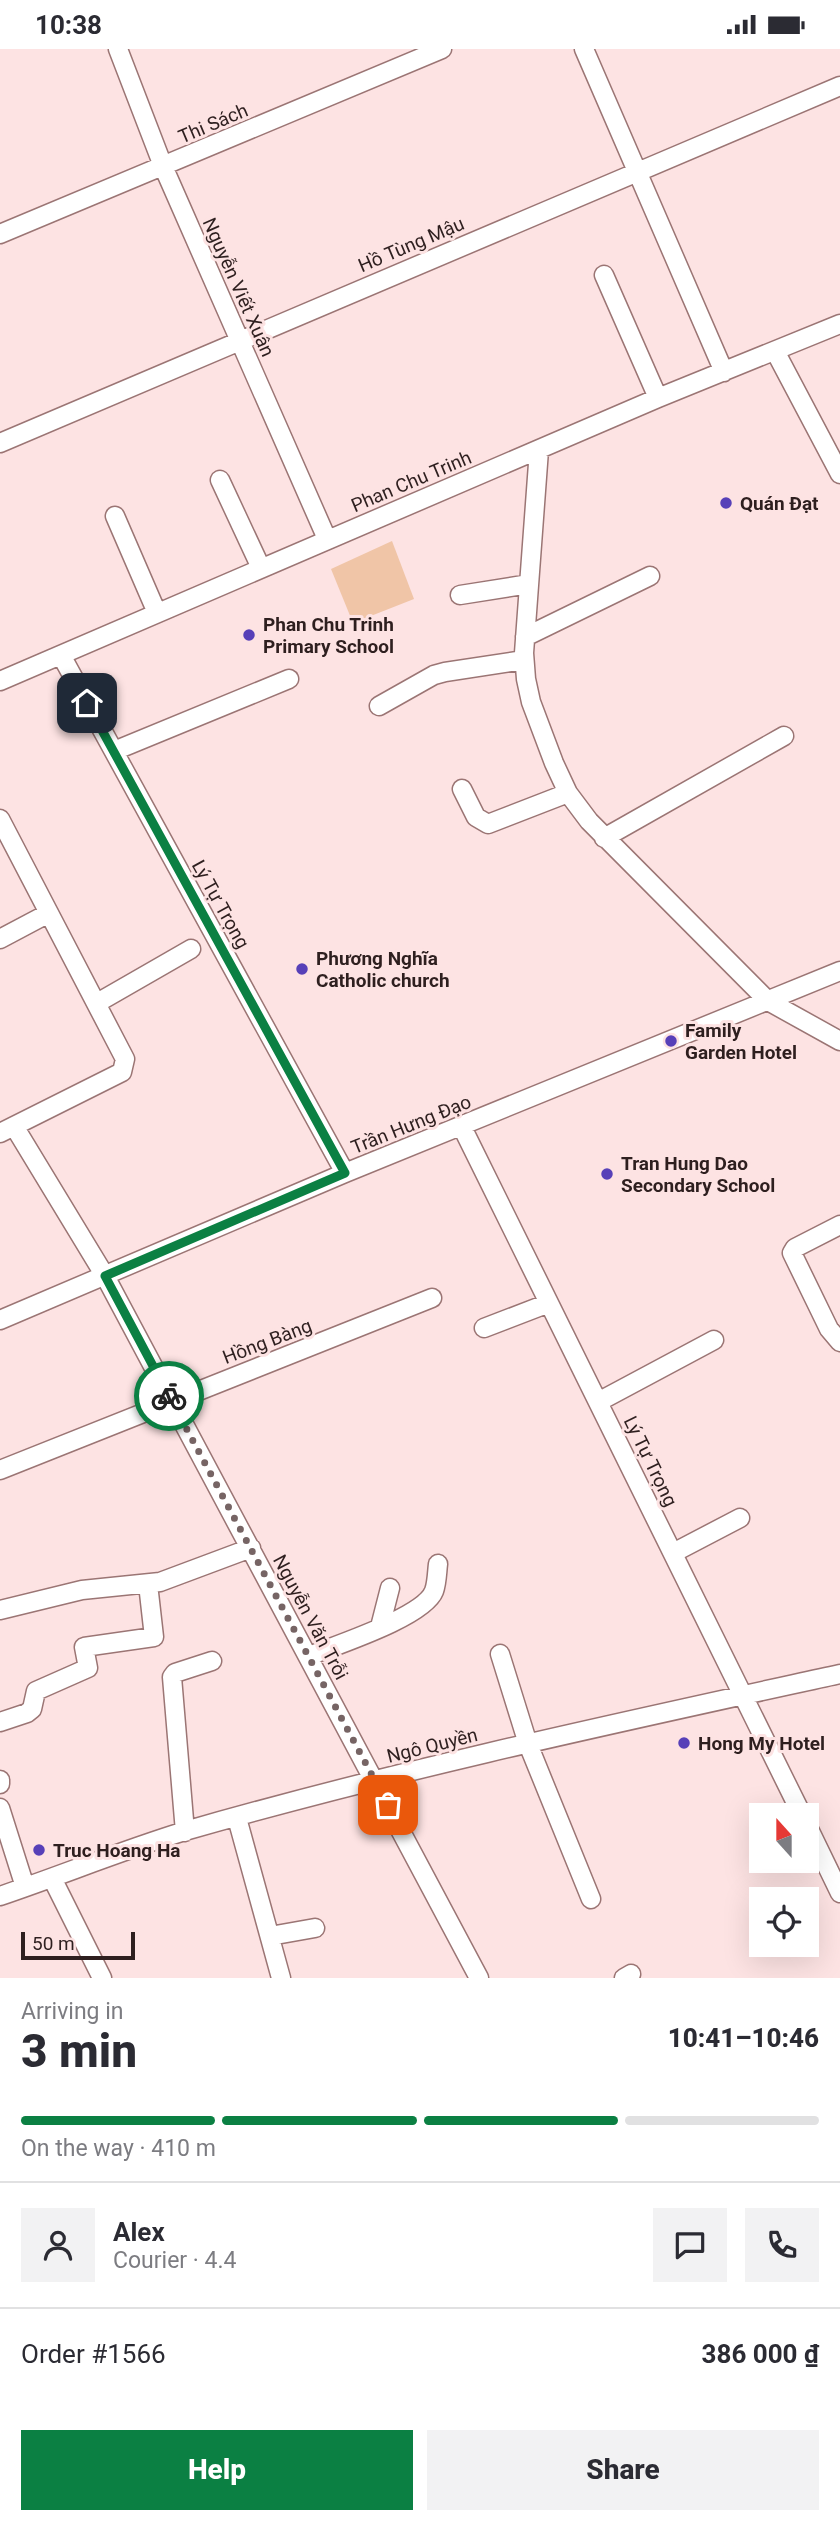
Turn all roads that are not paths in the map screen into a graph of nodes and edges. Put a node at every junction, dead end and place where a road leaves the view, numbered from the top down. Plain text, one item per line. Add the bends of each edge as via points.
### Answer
1 (118, 49) edge
2 (442, 49) edge
3 (584, 49) edge
4 (840, 86) edge
5 (163, 166) junction
6 (638, 171) junction
7 (0, 235) edge
8 (604, 275) dead end
9 (840, 324) edge
10 (240, 340) junction
11 (775, 351) junction
12 (724, 372) junction
13 (658, 398) junction
14 (0, 443) edge
15 (539, 450) junction
16 (840, 474) edge
17 (220, 480) dead end
18 (115, 516) dead end
19 (327, 539) junction
20 (261, 568) junction
21 (650, 576) dead end
22 (529, 584) junction
23 (460, 595) dead end
24 (157, 614) junction
25 (525, 638) junction
26 (61, 655) junction
27 (524, 660) junction
28 (289, 679) dead end
29 (0, 681) edge
30 (379, 706) dead end
31 (784, 736) dead end
32 (114, 751) junction
33 (462, 789) dead end
34 (568, 793) junction
35 (0, 819) edge
36 (604, 838) junction
37 (49, 913) junction
38 (0, 939) edge
39 (191, 949) dead end
40 (840, 971) edge
41 (768, 1001) junction
42 (97, 1003) junction
43 (840, 1041) edge
44 (462, 1127) junction
45 (7, 1129) edge
46 (345, 1173) junction
47 (840, 1225) edge
48 (105, 1276) junction
49 (432, 1298) dead end
50 (549, 1303) junction
51 (0, 1320) edge
52 (484, 1328) dead end
53 (714, 1340) dead end
54 (840, 1342) edge
55 (172, 1401) junction
56 (598, 1402) junction
57 (0, 1470) edge
58 (740, 1518) dead end
59 (251, 1548) junction
60 (673, 1553) junction
61 (438, 1564) dead end
62 (148, 1584) junction
63 (390, 1588) dead end
64 (0, 1610) edge
65 (380, 1627) junction
66 (500, 1654) dead end
67 (309, 1656) junction
68 (212, 1661) dead end
69 (840, 1674) edge
70 (744, 1695) junction
71 (0, 1722) edge
72 (528, 1744) junction
73 (375, 1781) junction
74 (796, 1803) edge
75 (0, 1808) edge
76 (237, 1818) junction
77 (185, 1832) junction
78 (819, 1850) edge
79 (51, 1878) junction
80 (25, 1887) junction
81 (840, 1893) edge
82 (0, 1896) edge
83 (591, 1899) dead end
84 (315, 1928) dead end
85 (270, 1936) junction
86 (102, 1978) edge
87 (281, 1978) edge
88 (479, 1978) edge

1 - 5 street, Nguyễn Viết Xuân
2 - 5 street, Thi Sách
3 - 6 street
4 - 6 street, Hồ Tùng Mậu
5 - 7 street, Thi Sách
5 - 10 street, Nguyễn Viết Xuân
6 - 10 street, Hồ Tùng Mậu
6 - 12 street
8 - 13 street
9 - 11 street, Phan Chu Trinh
10 - 14 street, Hồ Tùng Mậu
10 - 19 street, Nguyễn Viết Xuân
11 - 12 street, Phan Chu Trinh
11 - 16 street
12 - 13 street, Phan Chu Trinh
13 - 15 street, Phan Chu Trinh
15 - 19 street, Phan Chu Trinh
15 - 22 street
17 - 20 street
18 - 24 street
19 - 20 street, Phan Chu Trinh
20 - 24 street, Phan Chu Trinh
21 - 25 street
22 - 23 street
22 - 25 street
24 - 26 street, Phan Chu Trinh
25 - 27 street
26 - 29 street, Phan Chu Trinh
26 - 32 street, Lý Tự Trọng
27 - 30 street via 445,671
27 - 34 street via 531,702
28 - 32 street
31 - 36 street
32 - 46 street, Lý Tự Trọng
33 - 34 street via 476,817 488,824
34 - 36 street
35 - 37 street
36 - 41 street
37 - 38 street
37 - 42 street
39 - 42 street
40 - 41 street, Trần Hưng Đạo
41 - 43 street
41 - 44 street, Trần Hưng Đạo
42 - 45 street via 123,1051 122,1072
44 - 46 street, Trần Hưng Đạo
44 - 50 street, Lý Tự Trọng
45 - 48 street, Nguyễn Văn Trỗi
46 - 48 street, Trần Hưng Đạo
47 - 54 street via 792,1253 829,1329
48 - 51 street, Trần Hưng Đạo
48 - 55 street, Nguyễn Văn Trỗi
49 - 55 street, Hồng Bàng
50 - 52 street
50 - 56 street, Lý Tự Trọng
53 - 56 street
55 - 57 street, Hồng Bàng
55 - 59 street, Nguyễn Văn Trỗi
56 - 60 street, Lý Tự Trọng
58 - 60 street
59 - 62 street
59 - 67 street, Nguyễn Văn Trỗi
60 - 70 street, Lý Tự Trọng
61 - 65 street via 434,1592 421,1607
62 - 64 street via 82,1590
62 - 71 street via 154,1637 84,1647 88,1668 47,1684 36,1691 32,1709
63 - 65 street
65 - 67 street
66 - 72 street
67 - 73 street, Nguyễn Văn Trỗi
68 - 77 street via 172,1677
69 - 70 street, Ngô Quyền
70 - 72 street, Ngô Quyền
70 - 74 street, Lý Tự Trọng
72 - 73 street, Ngô Quyền
72 - 83 street
73 - 76 street, Ngô Quyền
73 - 88 street, Nguyễn Văn Trỗi
75 - 80 street
76 - 77 street, Ngô Quyền
76 - 85 street
77 - 79 street, Ngô Quyền
78 - 81 street
79 - 80 street, Ngô Quyền
79 - 86 street
80 - 82 street, Ngô Quyền
84 - 85 street
85 - 87 street

